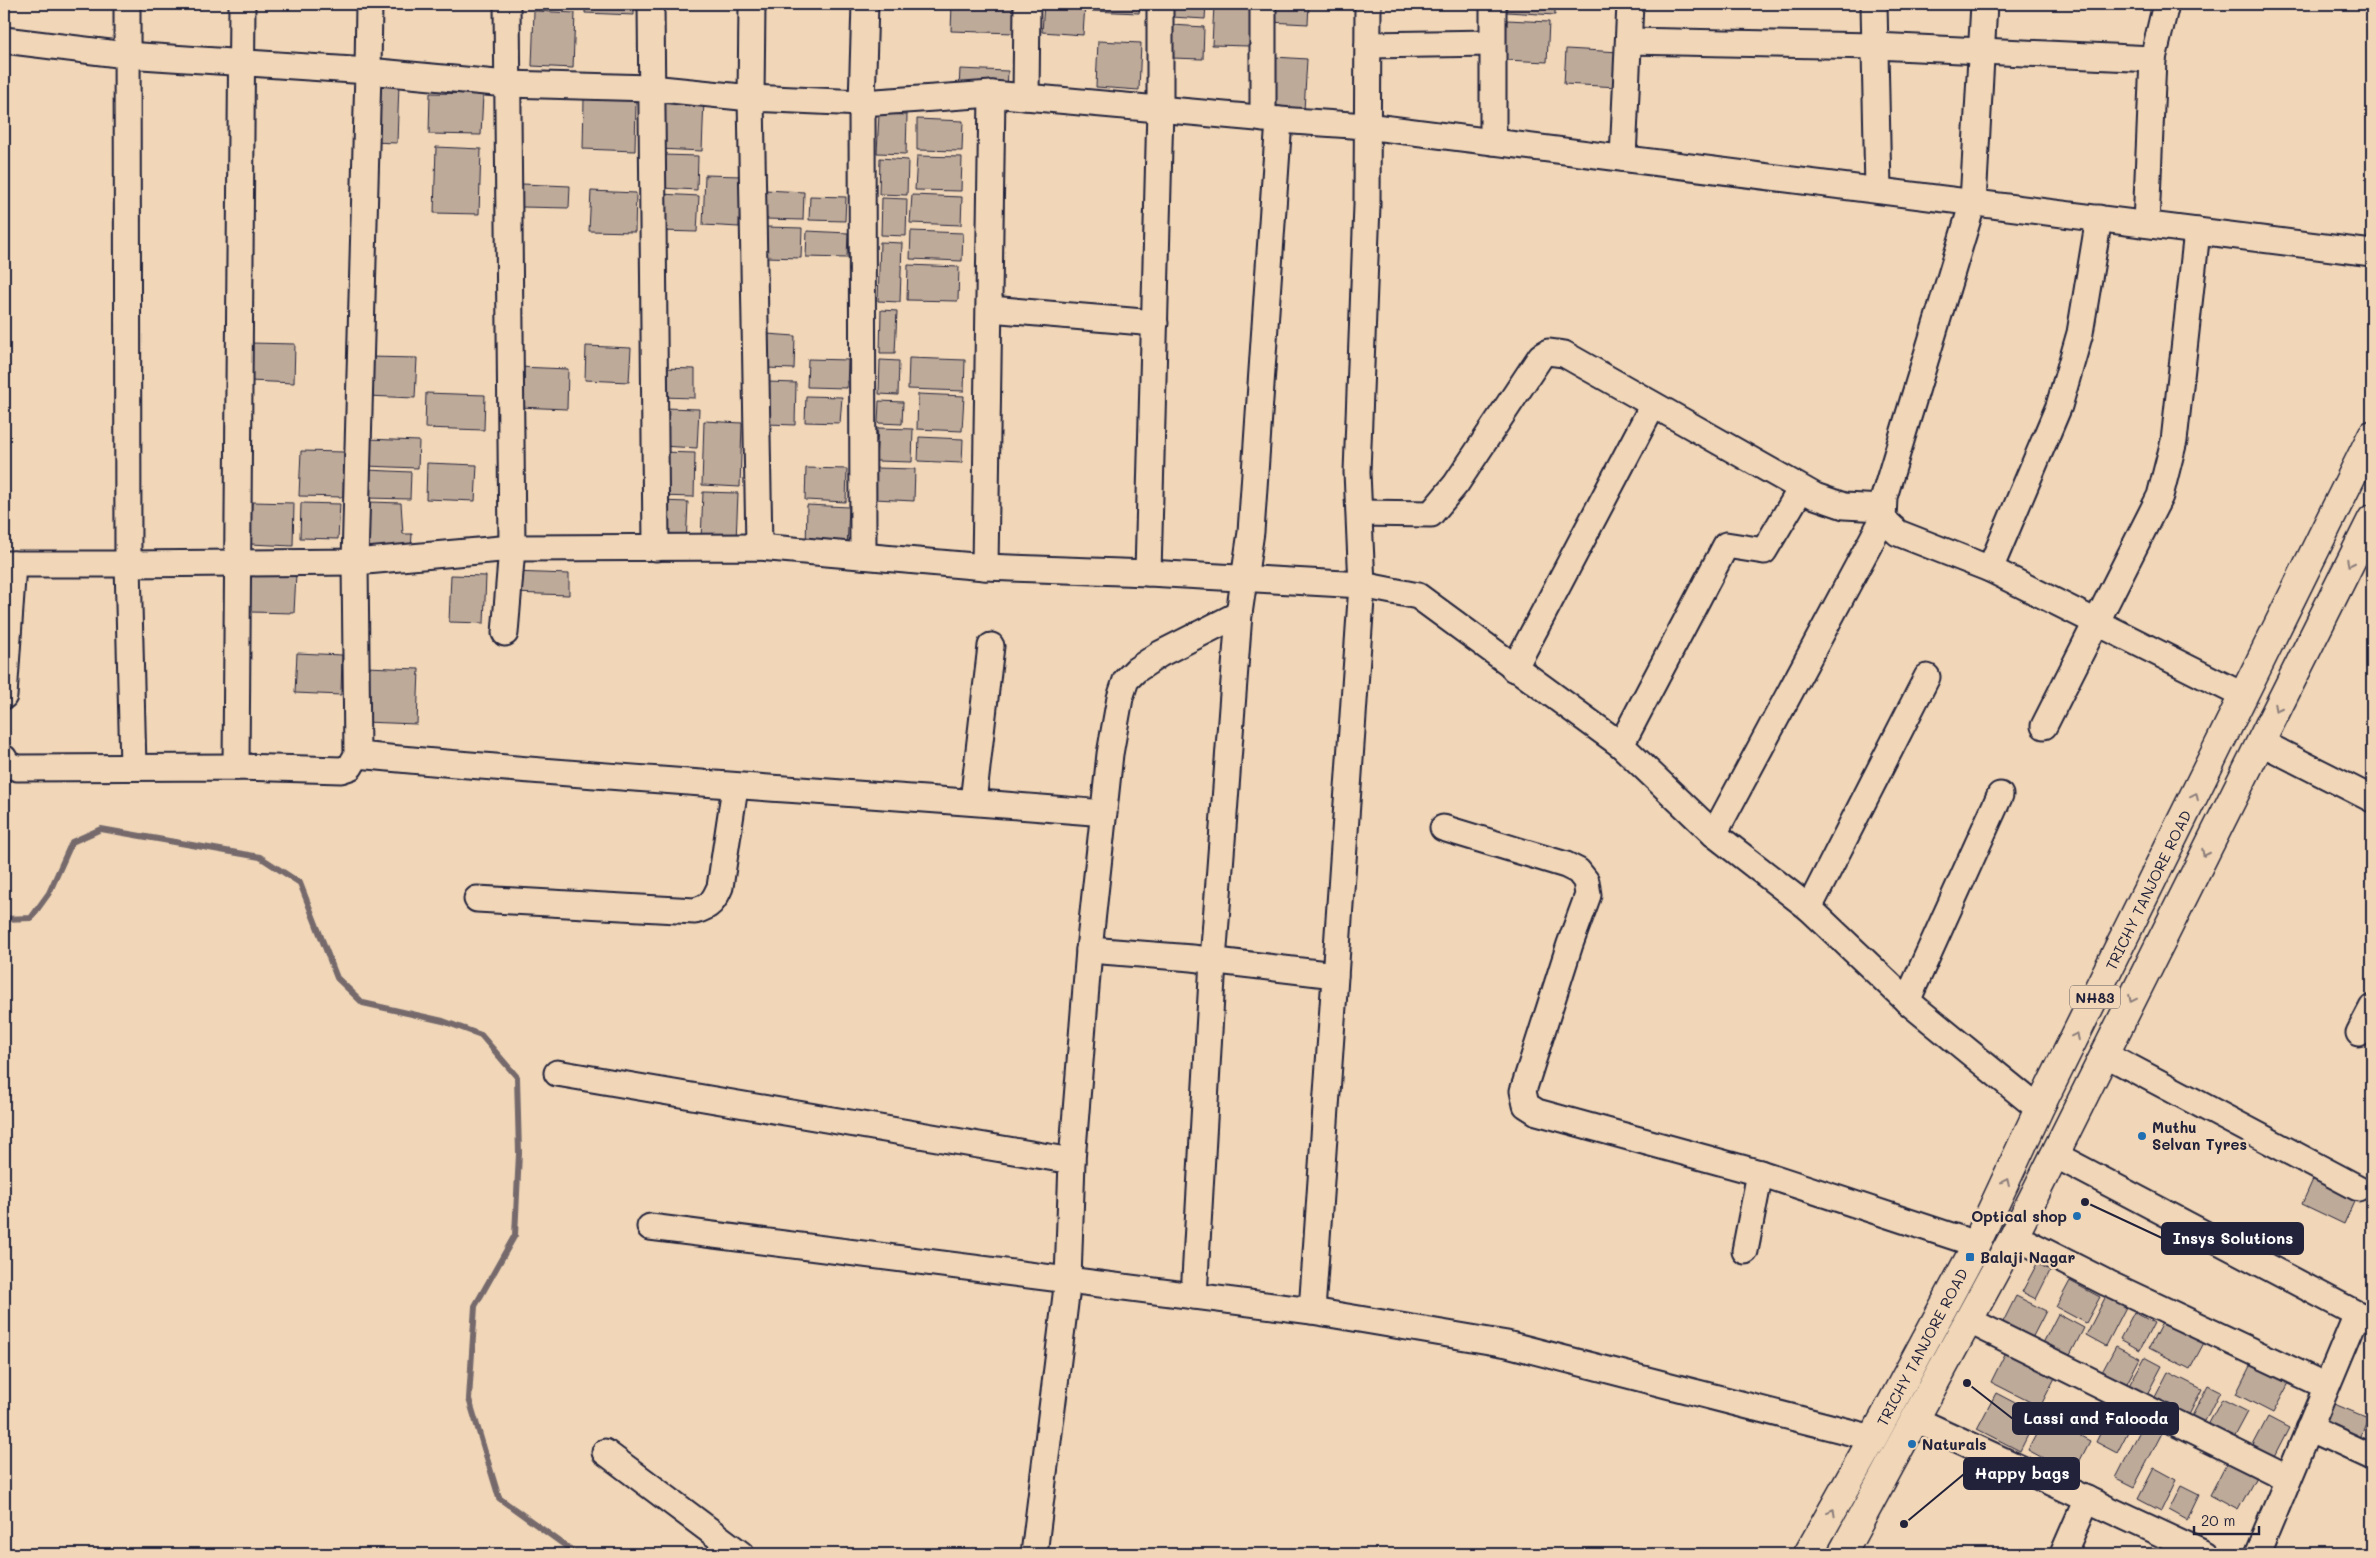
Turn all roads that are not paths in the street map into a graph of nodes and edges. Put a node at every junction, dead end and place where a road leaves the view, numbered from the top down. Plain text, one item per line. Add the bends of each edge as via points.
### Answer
1 (127, 4) edge
2 (242, 4) edge
3 (369, 4) edge
4 (507, 4) edge
5 (651, 4) edge
6 (752, 4) edge
7 (865, 4) edge
8 (1027, 4) edge
9 (1160, 4) edge
10 (1262, 4) edge
11 (1368, 4) edge
12 (1493, 4) edge
13 (1630, 4) edge
14 (1874, 4) edge
15 (1984, 4) edge
16 (2166, 4) edge
17 (4, 40) edge
18 (1628, 41) junction
19 (1492, 43) junction
20 (1368, 45) junction
21 (1875, 46) junction
22 (1982, 50) junction
23 (126, 55) junction
24 (2152, 58) junction
25 (242, 63) junction
26 (368, 71) junction
27 (507, 84) junction
28 (651, 88) junction
29 (992, 94) junction
30 (1026, 97) junction
31 (751, 98) junction
32 (862, 103) junction
33 (1160, 108) junction
34 (1271, 120) junction
35 (1366, 126) junction
36 (1512, 144) junction
37 (1623, 158) junction
38 (1878, 190) junction
39 (1972, 202) junction
40 (2099, 218) junction
41 (2146, 224) junction
42 (2197, 231) junction
43 (2372, 254) edge
44 (990, 309) junction
45 (1154, 323) junction
46 (1653, 405) junction
47 (2372, 435) edge
48 (1808, 492) junction
49 (1360, 508) junction
50 (1883, 514) junction
51 (2372, 519) edge
52 (759, 547) junction
53 (512, 548) junction
54 (656, 548) junction
55 (863, 556) junction
56 (355, 562) junction
57 (8, 564) edge
58 (128, 564) junction
59 (237, 564) junction
60 (985, 567) junction
61 (1990, 569) junction
62 (1148, 573) junction
63 (1244, 579) junction
64 (1362, 585) junction
65 (1239, 614) junction
66 (2096, 623) junction
67 (505, 633) dead end
68 (991, 646) dead end
69 (1514, 669) junction
70 (1928, 677) dead end
71 (4, 696) edge
72 (2244, 696) junction
73 (2044, 726) dead end
74 (2260, 742) junction
75 (1621, 746) junction
76 (357, 755) junction
77 (4, 758) edge
78 (134, 767) junction
79 (236, 767) junction
80 (735, 787) junction
81 (2000, 795) dead end
82 (2372, 799) edge
83 (973, 802) junction
84 (1104, 813) junction
85 (1443, 828) dead end
86 (1714, 834) junction
87 (477, 900) dead end
88 (1809, 908) junction
89 (1089, 950) junction
90 (1214, 961) junction
91 (1335, 975) junction
92 (1907, 1001) junction
93 (2372, 1008) edge
94 (2359, 1033) dead end
95 (2105, 1054) junction
96 (557, 1073) dead end
97 (2039, 1109) junction
98 (2055, 1156) junction
99 (1072, 1161) junction
100 (1760, 1173) junction
101 (2358, 1188) dead end
102 (650, 1227) dead end
103 (2014, 1236) junction
104 (1976, 1244) junction
105 (1745, 1251) dead end
106 (1068, 1279) junction
107 (1194, 1296) junction
108 (1312, 1311) junction
109 (2365, 1316) edge
110 (1968, 1320) junction
111 (2326, 1386) junction
112 (1914, 1419) junction
113 (2309, 1428) junction
114 (1873, 1438) junction
115 (605, 1452) dead end
116 (2372, 1457) edge
117 (2287, 1478) junction
118 (2087, 1499) junction
119 (741, 1554) edge
120 (1034, 1554) edge
121 (1808, 1554) edge
122 (1842, 1554) edge
123 (2063, 1554) edge
124 (2205, 1554) edge
125 (2257, 1554) edge

1 - 23 street
2 - 25 street
3 - 26 street
4 - 27 street
5 - 28 street
6 - 31 street
7 - 32 street
8 - 30 street
9 - 33 street
10 - 34 street
11 - 20 street
12 - 19 street
13 - 18 street
14 - 21 street
15 - 22 street
16 - 24 street
17 - 23 street
18 - 21 street
18 - 37 street
19 - 20 street
19 - 36 street
20 - 35 street
21 - 22 street
21 - 38 street
22 - 24 street
22 - 39 street
23 - 25 street
23 - 58 street
24 - 41 street
25 - 26 street
25 - 59 street
26 - 27 street
26 - 56 street
27 - 28 street
27 - 53 street
28 - 31 street
28 - 54 street
29 - 30 street
29 - 32 street
29 - 44 street
30 - 33 street
31 - 32 street
31 - 52 street
32 - 55 street
33 - 34 street
33 - 45 street
34 - 35 street
34 - 63 street via 1251,532
35 - 36 street
35 - 49 street via 1367,205 1357,472
36 - 37 street
37 - 38 street
38 - 39 street
39 - 40 street
39 - 50 street via 1884,497
40 - 41 street
40 - 61 street via 2080,333 2058,406
41 - 42 street
42 - 43 street
42 - 66 street via 2174,441 2160,496
44 - 45 street
44 - 60 street
45 - 62 street
46 - 48 street
46 - 49 street via 1564,354 1548,352 1541,356 1456,484 1431,514
46 - 69 street
47 - 72 highway, TRICHY TANJORE ROAD / NH83
48 - 50 street via 1844,506
48 - 75 street via 1764,551 1726,545
49 - 64 street
50 - 61 street via 1898,534
50 - 86 street
51 -> 74 highway, TRICHY TANJORE ROAD / NH83
52 - 54 street
52 - 55 street
53 - 54 street
53 - 56 street
53 - 67 street
55 - 60 street
56 - 59 street
56 - 76 street
57 - 58 street
57 - 71 street
58 - 59 street
58 - 78 street
59 - 79 street
60 - 62 street
61 - 66 street
62 - 63 street
63 - 64 street
63 - 65 street
64 - 69 street via 1418,596
64 - 91 street
65 - 84 street via 1160,654 1126,680 1110,754
65 - 90 street
66 - 72 street
66 - 73 street
68 - 83 street
69 - 75 street
70 - 88 street
97 -> 72 highway, TRICHY TANJORE ROAD / NH83
74 - 82 street
74 -> 95 highway, TRICHY TANJORE ROAD / NH83
75 - 86 street
76 - 79 street via 350,767 341,770
76 - 80 street
77 - 78 street via 7,764 17,768
78 - 79 street
80 - 83 street
80 - 87 street via 720,887 714,901 706,908 695,911
81 - 92 street
83 - 84 street
84 - 89 street
85 - 100 street via 1566,865 1578,871 1586,881 1588,895 1523,1091 1526,1105 1537,1112
86 - 88 street
88 - 92 street
89 - 90 street
89 - 99 street
90 - 91 street
90 - 107 street
91 - 108 street
92 - 97 street
93 - 94 street
95 - 98 highway, TRICHY TANJORE ROAD / NH83
95 - 101 street
96 - 99 street
104 -> 97 highway, TRICHY TANJORE ROAD / NH83
98 - 103 highway, TRICHY TANJORE ROAD / NH83
98 - 109 street
99 - 106 street
100 - 104 street
100 - 105 street
102 - 106 street
103 - 110 highway, TRICHY TANJORE ROAD / NH83
103 - 111 street via 2107,1284
104 - 114 highway, TRICHY TANJORE ROAD / NH83
106 - 107 street
106 - 120 street
107 - 108 street
108 - 114 street via 1507,1344
109 - 111 street
110 - 112 highway, TRICHY TANJORE ROAD / NH83
110 - 117 street
111 - 113 street
112 - 118 street
112 - 122 highway, TRICHY TANJORE ROAD / NH83
113 - 116 street
113 - 117 street
121 -> 114 highway, TRICHY TANJORE ROAD / NH83
115 - 119 street
117 - 125 street
118 - 123 street
118 - 124 street

